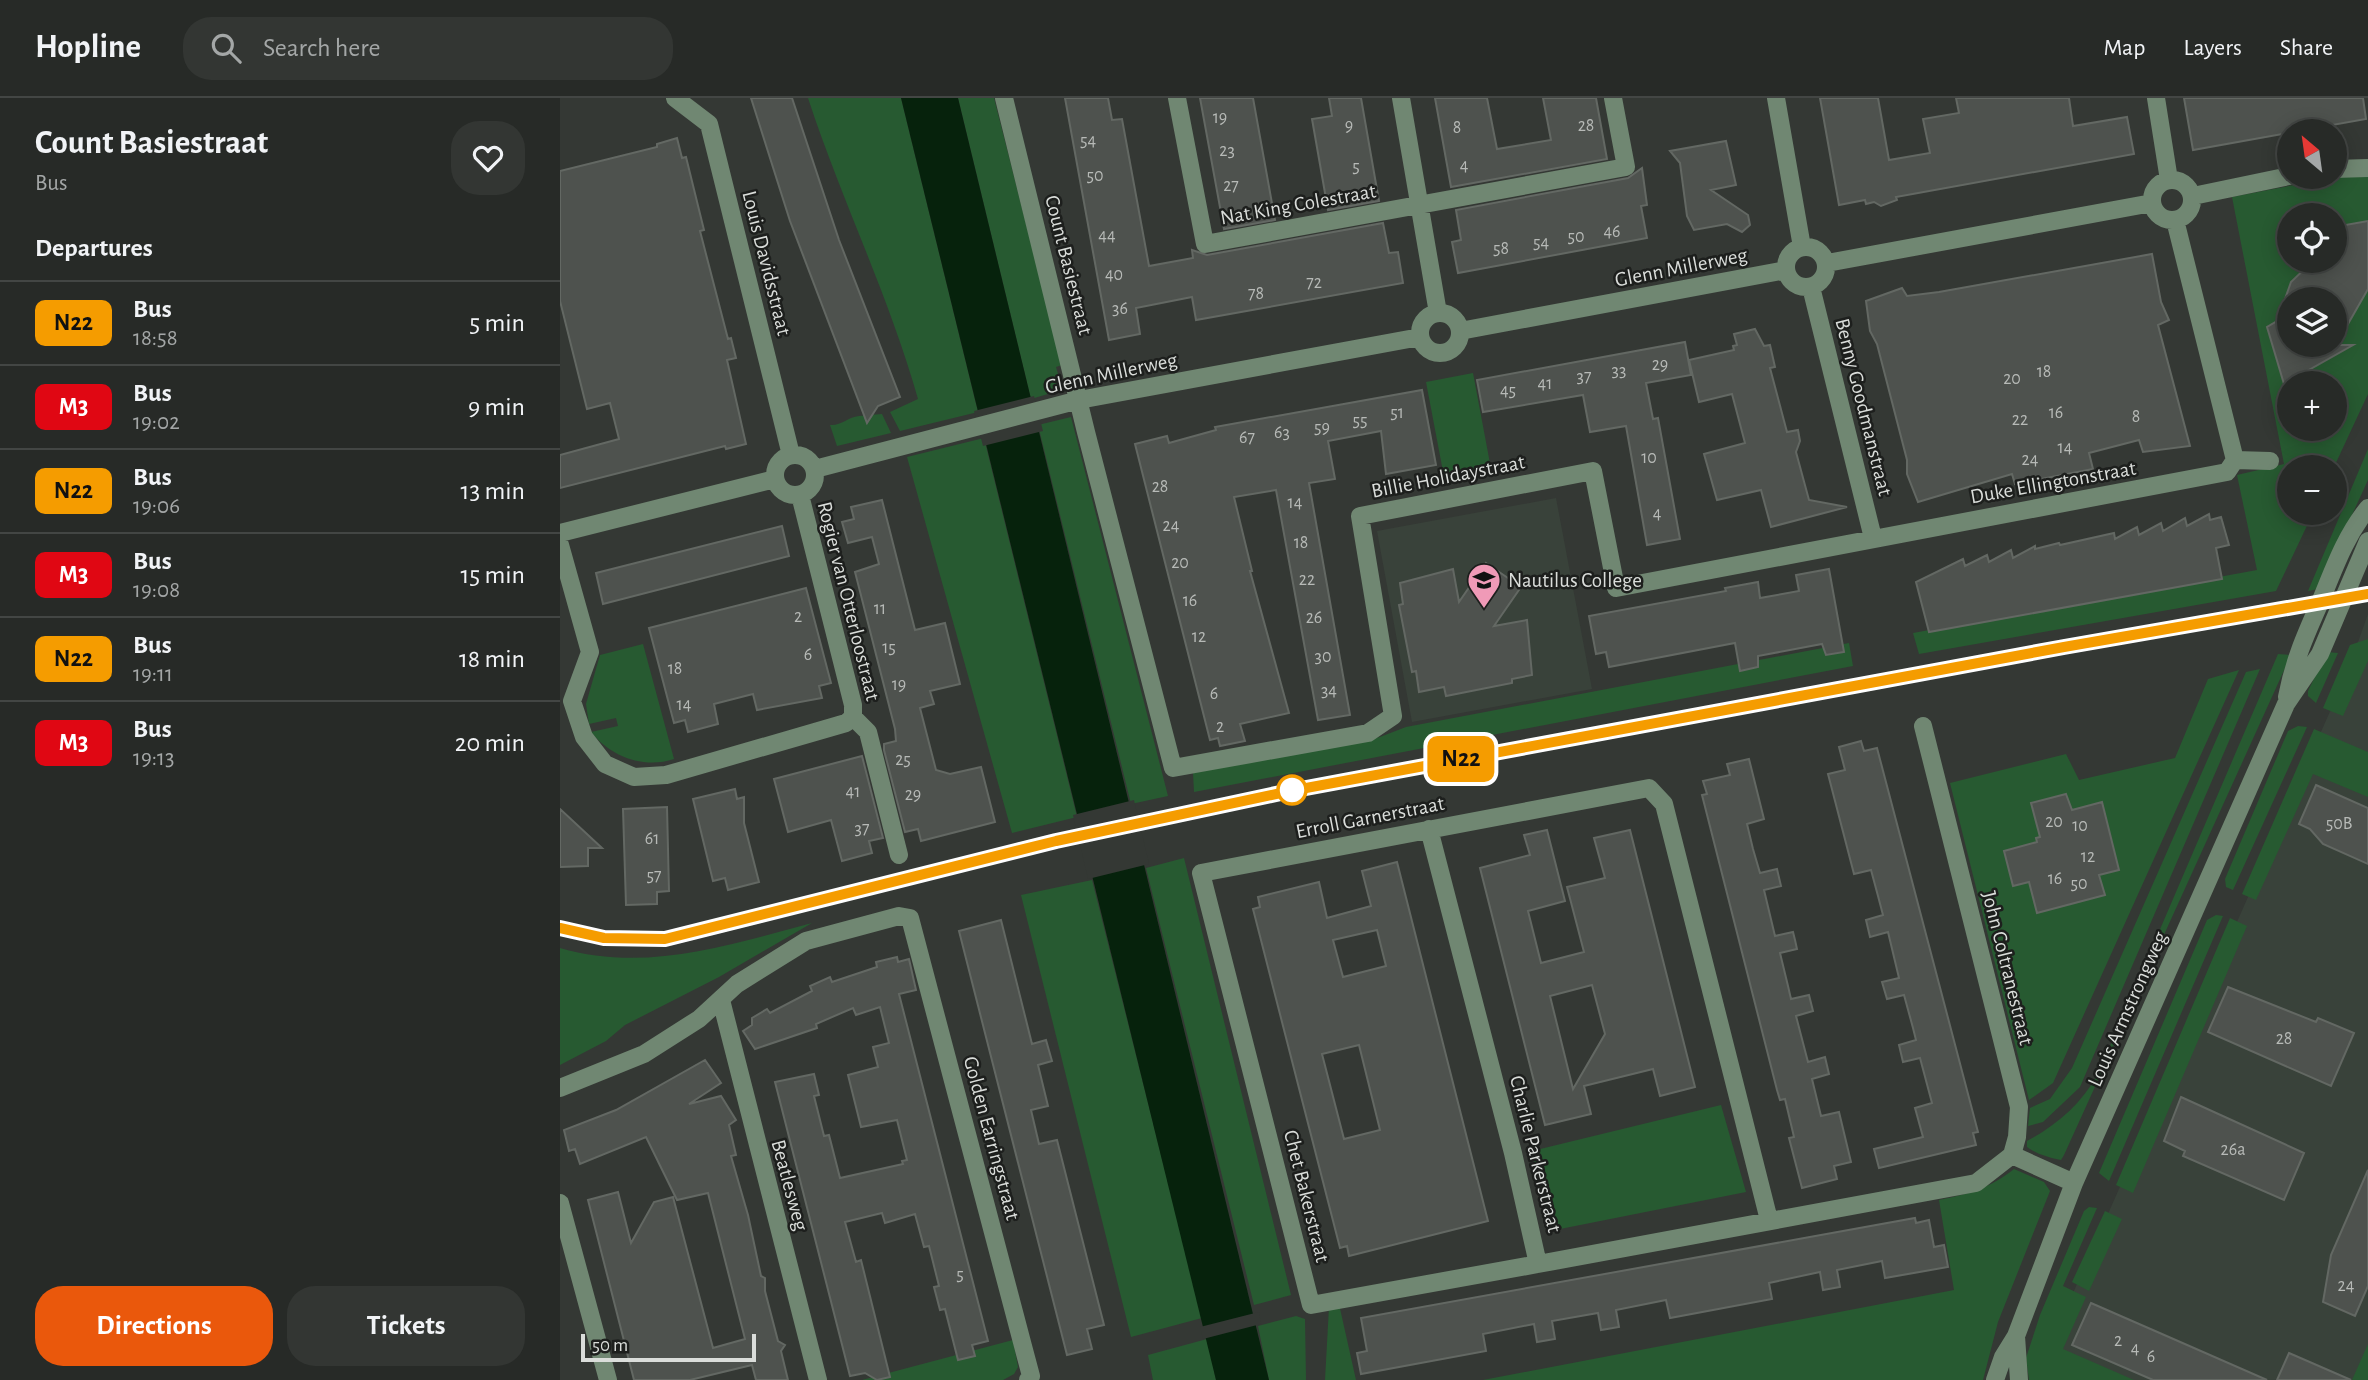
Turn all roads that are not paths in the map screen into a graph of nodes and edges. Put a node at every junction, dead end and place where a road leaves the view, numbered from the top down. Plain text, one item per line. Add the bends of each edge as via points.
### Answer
1 (675, 98) edge
2 (1004, 98) edge
3 (1177, 98) edge
4 (1401, 98) edge
5 (1613, 98) edge
6 (1776, 98) edge
7 (2156, 98) edge
8 (2368, 168) edge
9 (2347, 169) edge
10 (2277, 178) edge
11 (2169, 180) junction
12 (2193, 196) junction
13 (2152, 203) junction
14 (1422, 205) junction
15 (2175, 220) junction
16 (1802, 247) junction
17 (1826, 263) junction
18 (1786, 270) junction
19 (1811, 287) junction
20 (1438, 313) junction
21 (1460, 331) junction
22 (1420, 337) junction
23 (1079, 400) junction
24 (791, 455) junction
25 (2235, 460) junction
26 (2270, 461) dead end
27 (815, 469) junction
28 (775, 479) junction
29 (800, 495) junction
30 (2368, 508) edge
31 (560, 533) edge
32 (1873, 538) junction
33 (2368, 541) edge
34 (560, 545) edge
35 (2286, 704) junction
36 (853, 717) junction
37 (1923, 726) dead end
38 (1172, 768) joint
39 (1429, 829) junction
40 (899, 855) dead end
41 (1202, 873) joint
42 (721, 1000) junction
43 (560, 1088) edge
44 (2012, 1155) junction
45 (2074, 1182) junction
46 (560, 1203) edge
47 (1769, 1220) junction
48 (1538, 1264) junction
49 (2016, 1336) junction
50 (608, 1380) edge
51 (818, 1380) edge
52 (1028, 1380) edge
53 (1995, 1380) edge
54 (2019, 1380) edge

1 - 24 street, Louis Davidsstraat via 709,124
2 - 23 street, Count Basiestraat
3 - 14 street, Nat King Colestraat via 1205,244
4 - 14 street
5 - 14 street, Nat King Colestraat via 1626,167
6 - 16 street
7 - 11 street
8 - 9 street
10 - 12 street
11 - 12 street via 2184,183
11 - 13 street via 2156,188
12 - 15 street via 2188,213
13 - 15 street via 2158,215
13 - 17 street
14 - 20 street
15 - 25 street
16 - 17 street via 1819,251
16 - 18 street via 1790,255
17 - 19 street via 1824,276
18 - 19 street via 1795,284
18 - 21 street, Glenn Millerweg
19 - 32 street, Benny Goodmanstraat
20 - 21 street via 1451,316
20 - 22 street via 1423,321
21 - 22 street via 1455,347 1445,353 1429,351
22 - 23 street, Glenn Millerweg
23 - 27 street, Glenn Millerweg
23 - 38 street, Count Basiestraat
24 - 27 street via 805,457
24 - 28 street via 778,464
25 - 26 street
25 - 32 street, Duke Ellingtonstraat via 2227,472
27 - 29 street via 813,485
28 - 29 street via 784,492
28 - 31 street
29 - 36 street, Rogier van Otterloostraat via 827,593
30 - 35 street, Louis Armstrongweg via 2348,533 2303,638
32 - 38 street, Billie Holidaystraat via 1616,588 1593,471 1360,516 1394,716 1368,733
33 - 35 street, Louis Armstrongweg via 2320,654
34 - 36 street, Rogier van Otterloostraat via 590,652 572,701 584,737 606,764 635,777 666,775 846,723
35 - 45 street, Louis Armstrongweg
36 - 40 street, Rogier van Otterloostraat via 868,732
37 - 44 street, John Coltranestraat via 2020,1107
39 - 41 street, Erroll Garnerstraat
39 - 47 street, Erroll Garnerstraat via 1649,788 1664,804
39 - 48 street, Charlie Parkerstraat
41 - 48 street, Chet Bakerstraat via 1311,1305
42 - 43 street via 644,1054
42 - 51 street, Beatlesweg
42 - 52 street, Golden Earringstraat via 737,984 806,941 899,916 910,918 1031,1376
44 - 45 street
44 - 47 street, Charlie Parkerstraat via 1976,1183
45 - 49 street, Louis Armstrongweg
46 - 50 street
47 - 48 street, Charlie Parkerstraat
49 - 53 street, Louis Armstrongweg
49 - 54 street, Louis Armstrongweg

